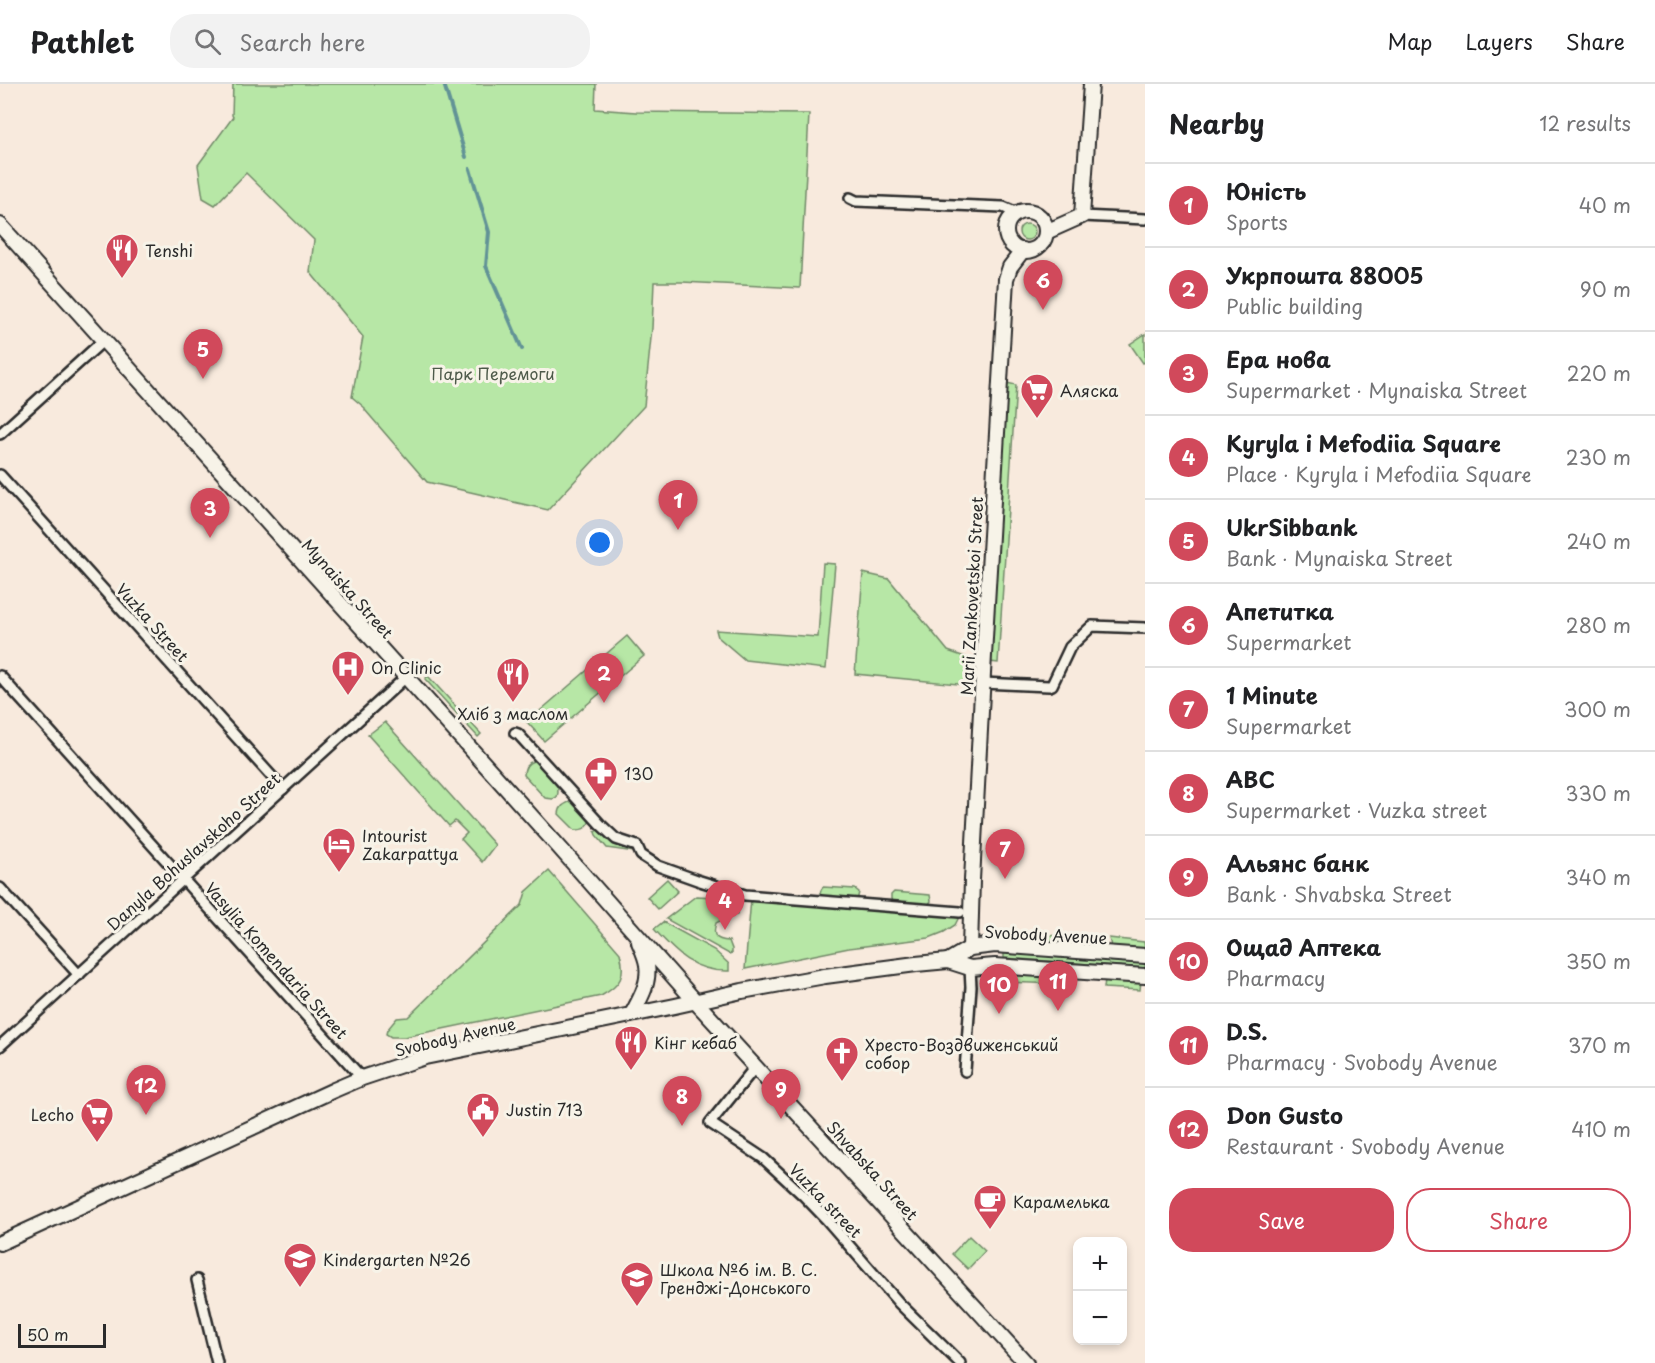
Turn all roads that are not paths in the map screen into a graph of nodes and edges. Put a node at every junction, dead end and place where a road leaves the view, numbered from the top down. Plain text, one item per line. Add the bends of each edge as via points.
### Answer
1 (1091, 84) edge
2 (850, 198) dead end
3 (1017, 213) junction
4 (1082, 216) junction
5 (1145, 219) edge
6 (0, 225) edge
7 (1046, 232) junction
8 (1023, 250) junction
9 (104, 340) junction
10 (0, 434) edge
11 (0, 475) edge
12 (1145, 628) edge
13 (0, 676) edge
14 (406, 677) junction
15 (983, 683) junction
16 (514, 733) dead end
17 (283, 789) junction
18 (183, 879) junction
19 (0, 888) edge
20 (960, 912) dead end
21 (636, 935) junction
22 (970, 948) junction
23 (1145, 956) edge
24 (948, 961) junction
25 (970, 968) junction
26 (78, 975) junction
27 (1145, 976) edge
28 (695, 1001) junction
29 (632, 1014) junction
30 (0, 1046) edge
31 (756, 1066) junction
32 (964, 1071) dead end
33 (362, 1078) junction
34 (0, 1243) edge
35 (197, 1280) dead end
36 (217, 1363) edge
37 (960, 1363) edge
38 (1026, 1363) edge

1 - 4 main road
2 - 3 street via 1003,207
3 - 7 main road via 1039,215
3 - 8 main road via 1008,221 1006,234 1012,245
4 - 5 street
4 - 7 main road
6 - 9 main road, Mynaiska Street
7 - 8 main road via 1036,248
8 - 15 main road, Marii Zankovetskoi Street via 1006,279
9 - 10 street
9 - 14 main road, Mynaiska Street
11 - 17 street, Vuzka Street
12 - 15 street via 1092,626 1070,646 1052,685
13 - 18 street, Vasylia Komendaria Street
14 - 17 street, Danyla Bohuslavskoho Street
14 - 21 main road, Mynaiska Street
15 - 22 main road, Marii Zankovetskoi Street
16 - 20 street via 600,824 616,838 637,846 641,855 658,866 745,895
17 - 18 street, Danyla Bohuslavskoho Street
18 - 26 street, Danyla Bohuslavskoho Street
18 - 33 street, Vasylia Komendaria Street
19 - 26 street
21 - 28 main road, Mynaiska Street
21 - 29 main road via 647,965 647,981
22 - 23 main road, Svobody Avenue via 995,945
22 - 24 main road, Svobody Avenue
24 - 25 main road, Svobody Avenue
24 - 28 main road, Svobody Avenue via 825,975
25 - 27 main road, Svobody Avenue via 995,966
25 - 32 street
26 - 30 street, Danyla Bohuslavskoho Street
28 - 29 main road, Svobody Avenue
28 - 31 main road, Shvabska Street
29 - 33 main road, Svobody Avenue via 424,1057
31 - 37 street, Vuzka street via 710,1123 763,1158 803,1195 898,1303
31 - 38 main road, Shvabska Street
33 - 34 main road, Svobody Avenue
35 - 36 street

